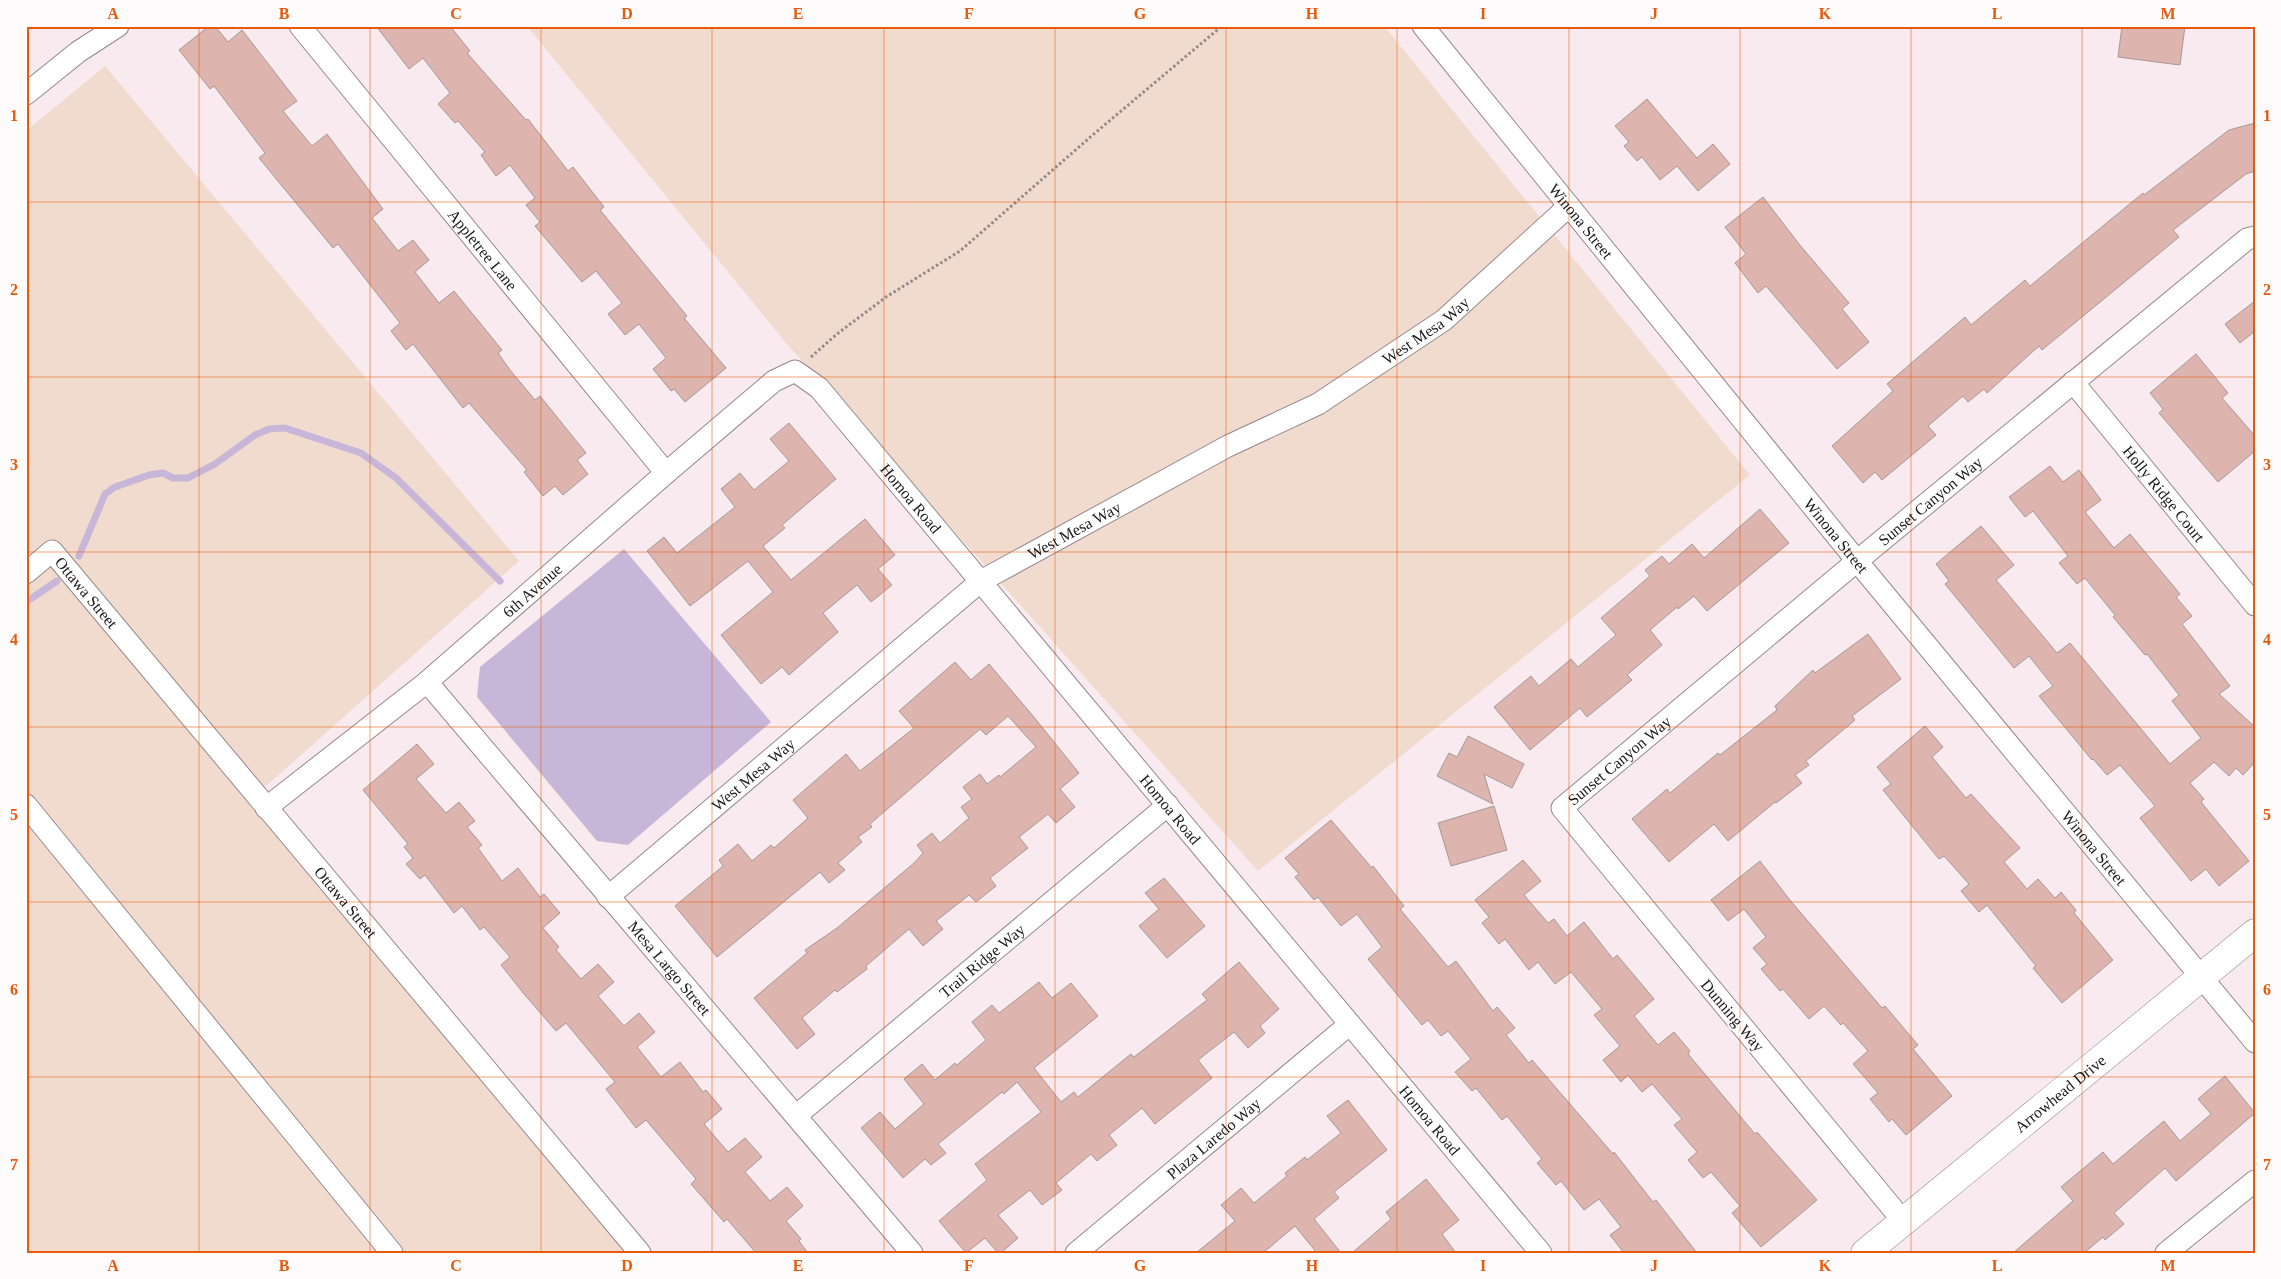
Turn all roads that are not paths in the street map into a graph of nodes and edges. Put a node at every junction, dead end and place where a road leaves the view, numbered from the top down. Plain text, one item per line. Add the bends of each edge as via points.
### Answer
1 (118, 26) edge
2 (300, 26) edge
3 (1423, 26) edge
4 (26, 94) edge
5 (1570, 206) junction
6 (2255, 237) edge
7 (795, 371) joint
8 (2073, 382) junction
9 (666, 472) junction
10 (1857, 561) junction
11 (26, 573) edge
12 (981, 581) junction
13 (2255, 605) edge
14 (427, 682) junction
15 (26, 805) edge
16 (1168, 805) junction
17 (266, 808) junction
18 (1562, 808) joint
19 (608, 897) junction
20 (2255, 933) edge
21 (2201, 977) junction
22 (1350, 1024) junction
23 (2255, 1042) edge
24 (797, 1115) junction
25 (2255, 1181) edge
26 (1903, 1221) junction
27 (1534, 1250) edge
28 (392, 1253) edge
29 (640, 1253) edge
30 (912, 1253) edge
31 (1076, 1253) edge
32 (1865, 1253) edge
33 (2166, 1253) edge

1 - 4 street via 78,52
2 - 9 street, Appletree Lane
3 - 5 street, Winona Street
5 - 10 street, Winona Street
5 - 12 street, West Mesa Way via 1444,320 1326,399 1228,446
6 - 8 street, Sunset Canyon Way via 2247,239
7 - 9 street, 6th Avenue via 774,381
7 - 12 street, Homoa Road via 819,388
8 - 10 street, Sunset Canyon Way
8 - 13 street, Holly Ridge Court
9 - 14 street, 6th Avenue
10 - 18 street, Sunset Canyon Way
10 - 21 street, Winona Street
11 - 17 street, Ottawa Street via 52,551
12 - 16 street, Homoa Road
12 - 19 street, West Mesa Way
14 - 17 street, 6th Avenue
14 - 19 street, Mesa Largo Street
15 - 28 street
16 - 22 street, Homoa Road
16 - 24 street, Trail Ridge Way
17 - 29 street, Ottawa Street
18 - 26 street, Dunning Way
19 - 24 street, Mesa Largo Street
20 - 21 main road, Arrowhead Drive
21 - 23 street, Winona Street
21 - 26 main road, Arrowhead Drive
22 - 27 street, Homoa Road
22 - 31 street, Plaza Laredo Way
24 - 30 street, Mesa Largo Street
25 - 33 street
26 - 32 main road, Arrowhead Drive

